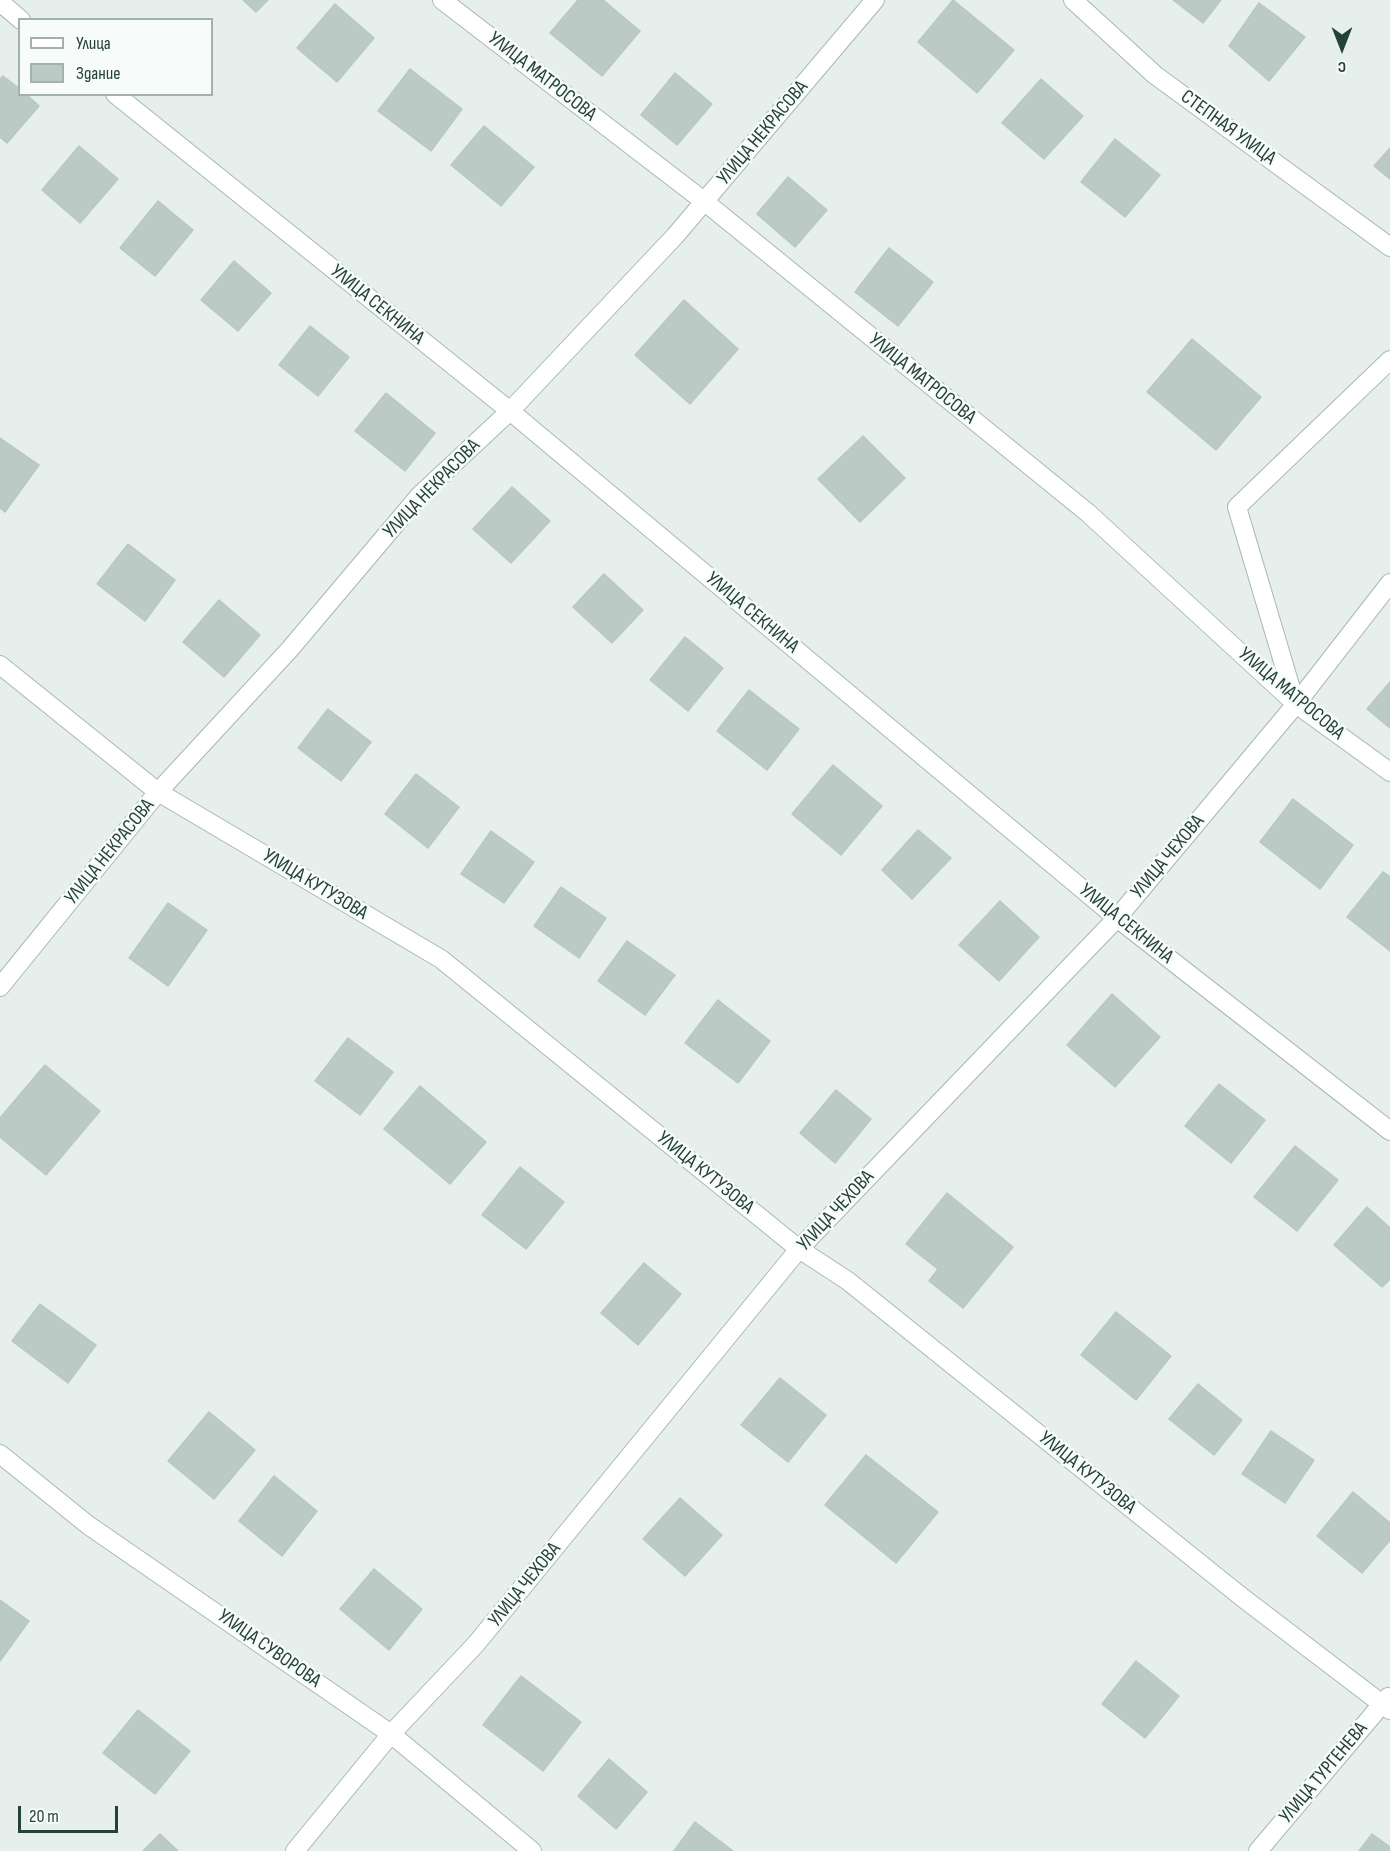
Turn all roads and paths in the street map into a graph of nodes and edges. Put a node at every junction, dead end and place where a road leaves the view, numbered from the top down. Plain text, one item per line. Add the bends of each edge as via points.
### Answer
1 (442, 0) edge
2 (875, 0) edge
3 (1073, 0) edge
4 (0, 3) edge
5 (19, 18) edge
6 (117, 96) edge
7 (705, 202) junction
8 (1390, 247) edge
9 (1390, 360) edge
10 (510, 411) junction
11 (1390, 583) edge
12 (0, 665) edge
13 (1296, 704) junction
14 (1390, 772) edge
15 (158, 792) junction
16 (1117, 918) junction
17 (0, 987) edge
18 (1390, 1131) edge
19 (799, 1249) junction
20 (0, 1454) edge
21 (1387, 1703) edge
22 (391, 1734) junction
23 (295, 1851) edge
24 (532, 1851) edge
25 (1258, 1851) edge

1 - 7 street, УЛИЦА МАТРОСОВА
2 - 7 street, УЛИЦА НЕКРАСОВА
3 - 8 street, СТЕПНАЯ УЛИЦА via 1155,75
4 - 5 street
6 - 10 street, УЛИЦА СЕКНИНА
7 - 10 street, УЛИЦА НЕКРАСОВА
7 - 13 street, УЛИЦА МАТРОСОВА via 1088,513
9 - 13 street via 1237,507
10 - 15 street, УЛИЦА НЕКРАСОВА via 420,495 290,649
10 - 16 street, УЛИЦА СЕКНИНА
11 - 13 street, УЛИЦА ЧЕХОВА
12 - 15 street, УЛИЦА КУТУЗОВА
13 - 14 street, УЛИЦА МАТРОСОВА
13 - 16 street, УЛИЦА ЧЕХОВА
15 - 17 street, УЛИЦА НЕКРАСОВА
15 - 19 street, УЛИЦА КУТУЗОВА via 441,959
16 - 18 street, УЛИЦА СЕКНИНА
16 - 19 street, УЛИЦА ЧЕХОВА
19 - 21 street, УЛИЦА КУТУЗОВА via 848,1281 1243,1598
19 - 22 street, УЛИЦА ЧЕХОВА via 476,1644
20 - 22 street, УЛИЦА СУВОРОВА via 88,1525
21 - 25 street, УЛИЦА ТУРГЕНЕВА
22 - 23 street, УЛИЦА ЧЕХОВА
22 - 24 street, УЛИЦА СУВОРОВА

